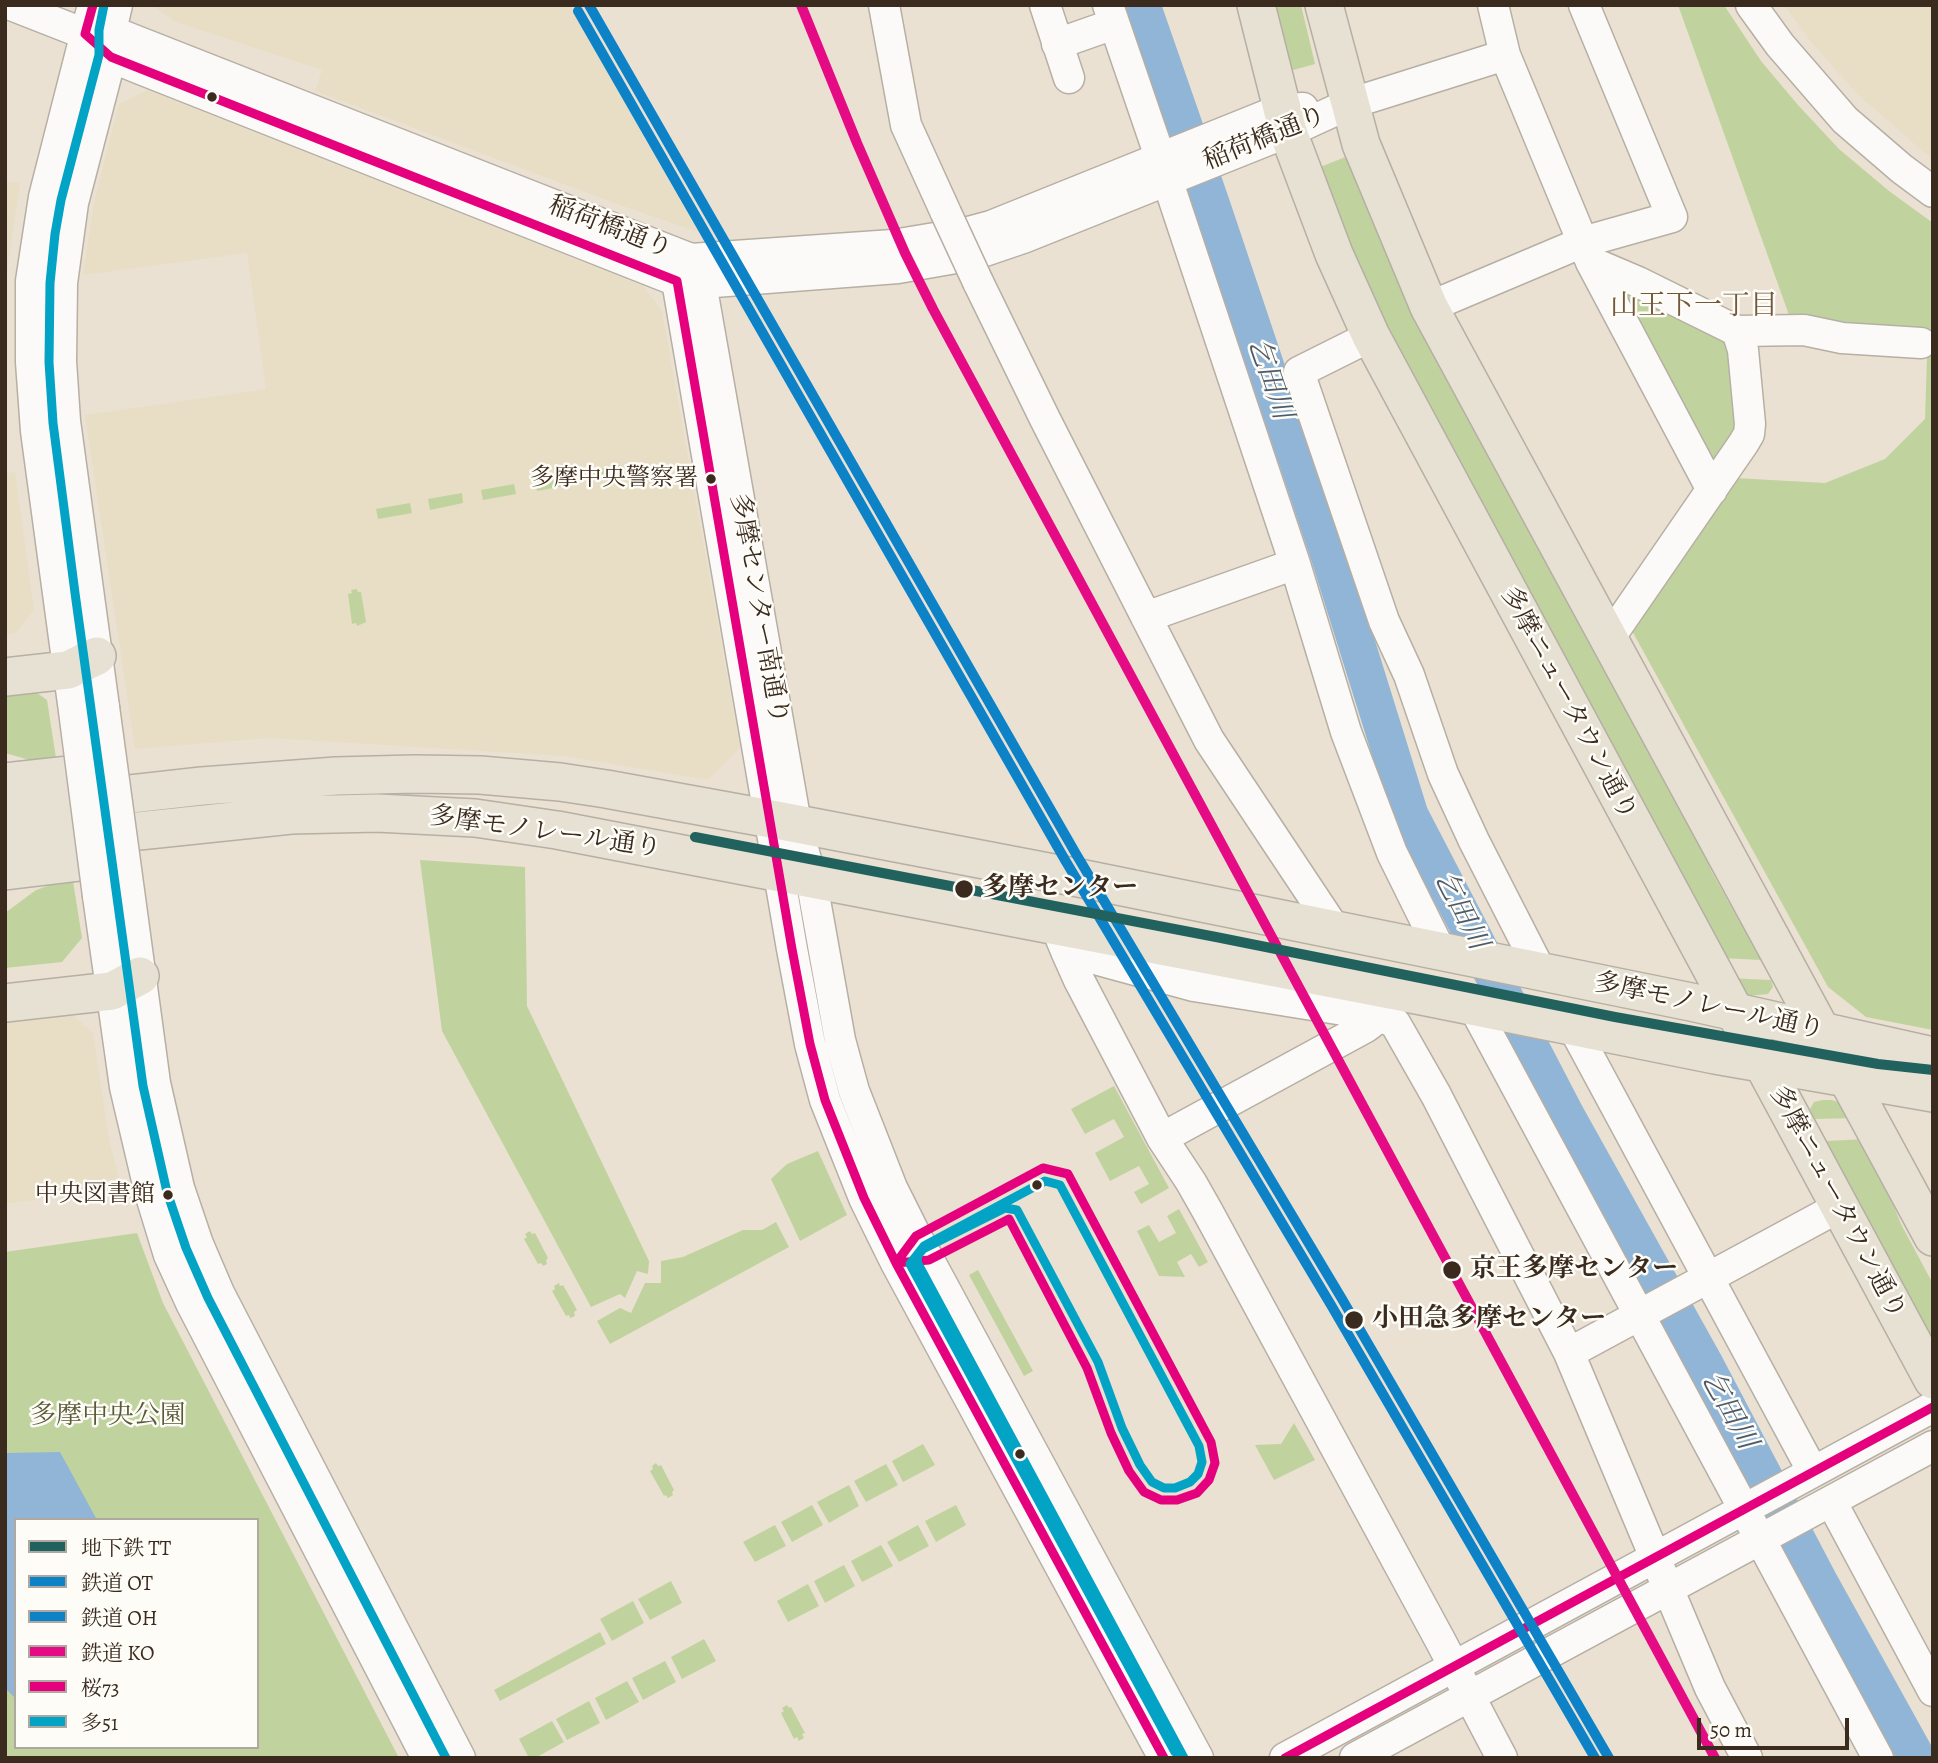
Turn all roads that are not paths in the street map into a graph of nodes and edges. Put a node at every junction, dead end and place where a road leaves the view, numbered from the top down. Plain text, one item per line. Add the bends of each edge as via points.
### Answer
1 (11, 5) edge
2 (93, 5) edge
3 (884, 5) edge
4 (1045, 5) edge
5 (1256, 5) edge
6 (1324, 5) edge
7 (1493, 5) edge
8 (1584, 5) edge
9 (1751, 5) edge
10 (1111, 15) edge
11 (106, 32) edge
12 (1057, 44) junction
13 (1505, 55) junction
14 (1069, 78) dead end
15 (1349, 104) junction
16 (1285, 120) junction
17 (1170, 165) junction
18 (1933, 192) edge
19 (1587, 252) junction
20 (690, 274) junction
21 (1429, 307) junction
22 (1737, 331) junction
23 (1371, 336) junction
24 (1922, 343) dead end
25 (1712, 490) junction
26 (1295, 564) junction
27 (1146, 617) junction
28 (1608, 640) junction
29 (5, 655) edge
30 (77, 658) junction
31 (5, 677) edge
32 (336, 776) junction
33 (5, 782) edge
34 (5, 808) edge
35 (336, 813) junction
36 (783, 821) junction
37 (5, 845) edge
38 (5, 871) edge
39 (795, 875) junction
40 (1336, 931) junction
41 (1060, 938) junction
42 (1451, 954) junction
43 (1534, 970) junction
44 (120, 979) junction
45 (5, 981) edge
46 (5, 1003) edge
47 (1395, 1004) junction
48 (1482, 1008) junction
49 (1732, 1011) junction
50 (1564, 1025) junction
51 (1819, 1030) junction
52 (1933, 1056) edge
53 (1761, 1064) junction
54 (1847, 1077) junction
55 (1933, 1093) edge
56 (1161, 1138) junction
57 (1839, 1207) junction
58 (1933, 1237) edge
59 (1701, 1282) junction
60 (1646, 1312) junction
61 (1569, 1353) junction
62 (1933, 1380) edge
63 (1933, 1407) edge
64 (1933, 1446) edge
65 (1806, 1476) junction
66 (1753, 1504) junction
67 (1823, 1505) junction
68 (1769, 1534) junction
69 (1656, 1557) junction
70 (1669, 1588) junction
71 (1454, 1666) junction
72 (1933, 1691) edge
73 (1470, 1696) junction
74 (427, 1758) edge
75 (460, 1758) edge
76 (1164, 1758) edge
77 (1198, 1758) edge
78 (1285, 1758) edge
79 (1355, 1758) edge
80 (1502, 1758) edge
81 (1747, 1758) edge
82 (1878, 1758) edge

1 - 11 street, 稲荷橋通り
2 - 11 street
3 - 27 street, bridge via 906,125 978,282
4 - 12 street
5 - 16 main road, 多摩ニュータウン通り
6 - 15 main road
7 - 13 street
8 - 19 street via 1672,217
9 - 18 street via 1845,120
10 - 12 street
10 - 17 street
11 - 20 street, 稲荷橋通り
11 - 30 street via 44,197 31,281 36,431
12 - 14 street
13 - 15 street, 稲荷橋通り
13 - 19 street
15 - 16 street, 稲荷橋通り
15 - 21 main road via 1377,185
16 - 17 street, 稲荷橋通り
16 - 23 main road, 多摩ニュータウン通り via 1334,254
17 - 20 street, 稲荷橋通り via 965,233
17 - 26 street
19 - 21 street
19 - 22 street
19 - 25 street
20 - 36 street, 多摩センター南通り
21 - 28 main road
22 - 24 street via 1804,330 1842,338
22 - 25 street via 1743,350 1749,435
23 - 43 street via 1299,372 1384,621 1409,675 1443,774
23 - 49 main road, 多摩ニュータウン通り
25 - 28 street
26 - 27 street
26 - 42 street via 1346,732 1392,853
27 - 40 street via 1209,740
28 - 51 main road
29 - 30 main road
30 - 31 main road
30 - 44 street, bridge via 74,711 98,896
30 - 44 street, bridge via 104,707 128,891
32 - 33 main road via 270,762 198,762
32 - 34 main road, 多摩モノレール通り
32 - 36 main road, 多摩モノレール通り via 480,775 560,782
35 - 37 main road, 多摩モノレール通り
35 - 38 main road via 209,847
35 - 39 main road, 多摩モノレール通り via 488,820
36 - 39 street, 多摩センター南通り
36 - 40 main road, 多摩モノレール通り
39 - 41 main road, 多摩モノレール通り
39 - 76 street, 多摩センター南通り via 792,949 817,1072 864,1198
39 - 77 street, 多摩センター南通り via 846,1065 892,1188
40 - 42 main road, 多摩モノレール通り
41 - 47 main road, 多摩モノレール通り
41 - 56 street
42 - 43 main road, 多摩モノレール通り
43 - 49 main road, 多摩モノレール通り
44 - 45 main road
44 - 46 main road
44 - 74 street via 125,1087 169,1255
44 - 75 street via 155,1083 179,1188 219,1293
47 - 48 main road, 多摩モノレール通り
47 - 56 street via 1366,1027
47 - 61 street via 1395,1023
48 - 50 main road, 多摩モノレール通り
48 - 60 street
49 - 51 main road, 多摩モノレール通り
49 - 53 main road, 多摩ニュータウン通り
50 - 53 main road, 多摩モノレール通り
50 - 59 street
51 - 52 main road, 多摩モノレール通り
51 - 54 main road
53 - 54 main road, 多摩モノレール通り
53 - 57 main road, 多摩ニュータウン通り
54 - 55 main road, 多摩モノレール通り
54 - 58 main road
56 - 71 street via 1202,1202
57 - 59 street
57 - 62 main road, 多摩ニュータウン通り
59 - 60 street
59 - 65 street
60 - 61 street
60 - 66 street
61 - 69 street
63 - 65 street
64 - 67 street
65 - 66 street
66 - 68 street
66 - 69 street
67 - 68 street
67 - 72 street
68 - 70 street
68 - 82 street
69 - 70 street
69 - 71 street
70 - 73 street
70 - 81 street via 1710,1688
71 - 73 street
71 - 78 street
73 - 79 street
73 - 80 street

